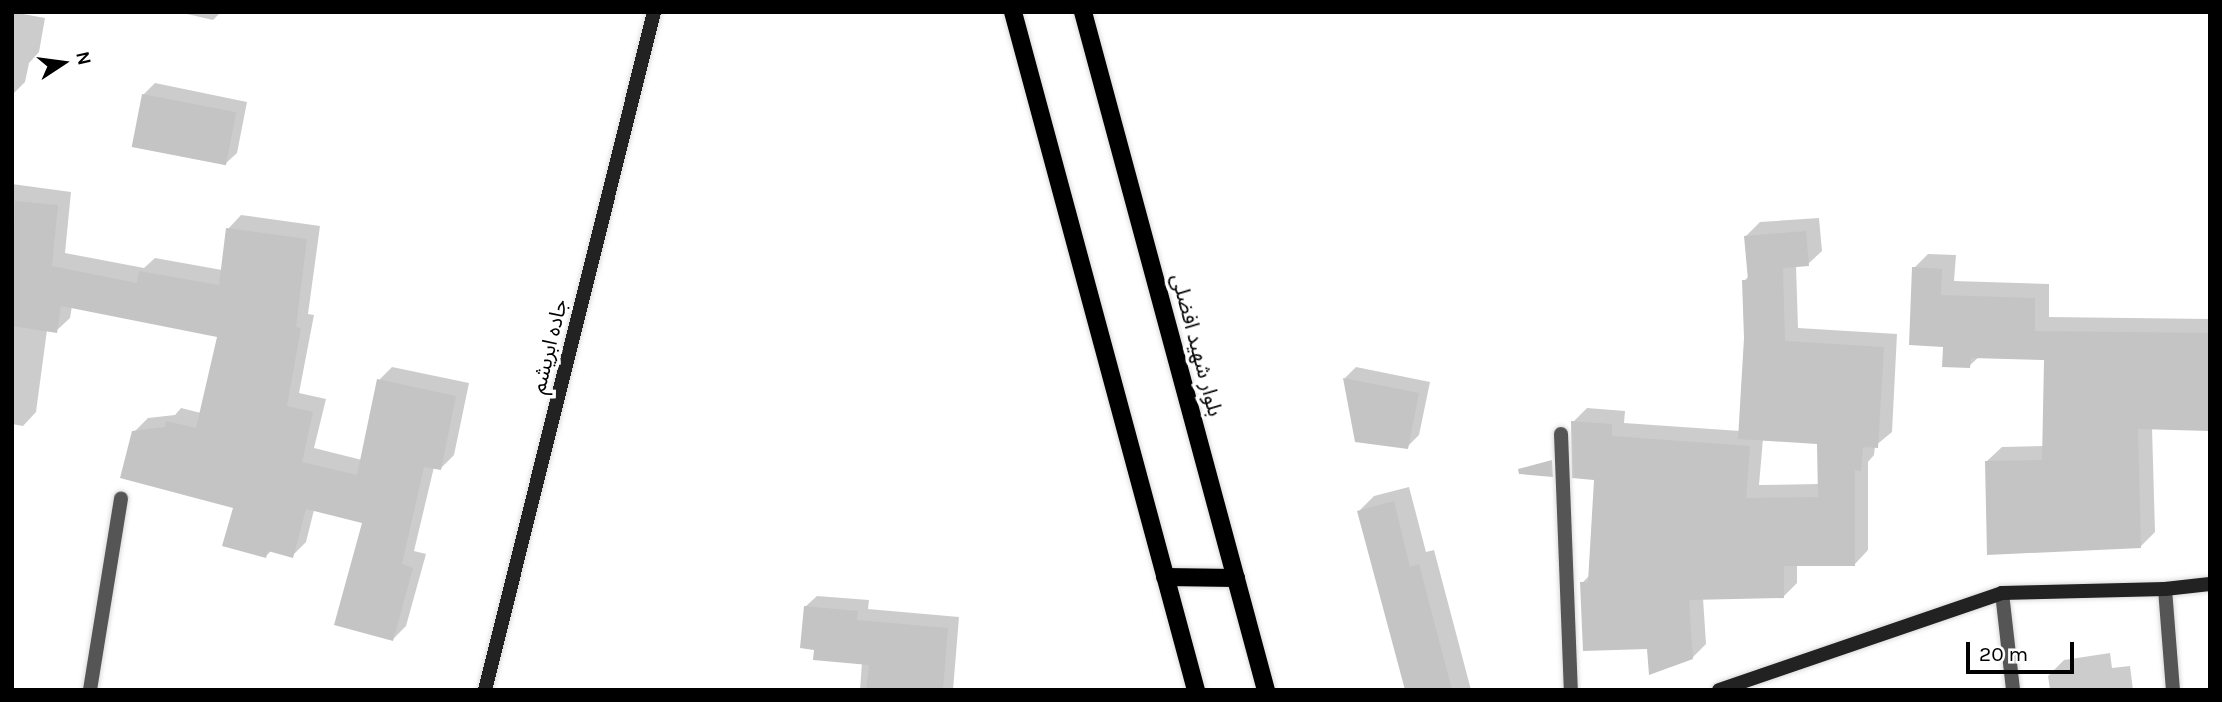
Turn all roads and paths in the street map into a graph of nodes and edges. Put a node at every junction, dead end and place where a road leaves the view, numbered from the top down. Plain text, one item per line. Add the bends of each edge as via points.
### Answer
1 (654, 12) edge
2 (1013, 12) edge
3 (1083, 12) edge
4 (1561, 434) dead end
5 (121, 498) dead end
6 (1166, 576) junction
7 (1236, 578) junction
8 (2210, 584) edge
9 (2165, 589) junction
10 (2002, 593) junction
11 (90, 690) edge
12 (485, 690) edge
13 (1196, 690) edge
14 (1266, 690) edge
15 (1572, 690) edge
16 (1719, 690) edge
17 (2013, 690) edge
18 (2173, 690) edge

1 - 12 main road, جاده ابریشم
2 - 6 main road
3 - 7 main road, بلوار شهید افضلی
4 - 15 street
5 - 11 street
6 - 7 main road
6 - 13 main road
7 - 14 main road, بلوار شهید افضلی
8 - 9 main road
9 - 10 main road
9 - 18 street
10 - 16 main road
10 - 17 street

